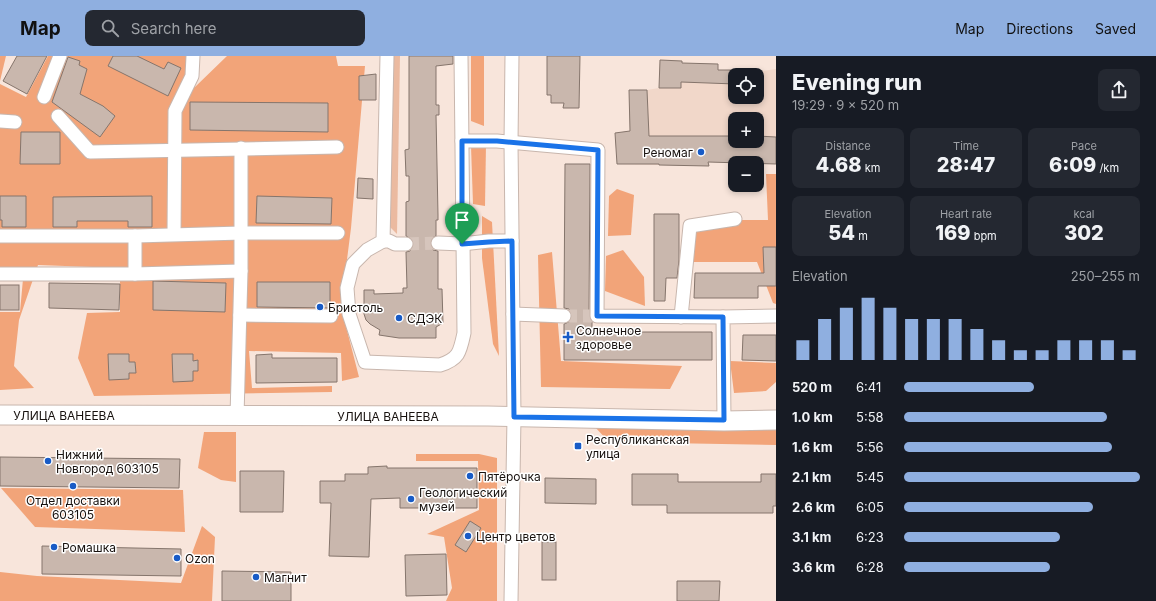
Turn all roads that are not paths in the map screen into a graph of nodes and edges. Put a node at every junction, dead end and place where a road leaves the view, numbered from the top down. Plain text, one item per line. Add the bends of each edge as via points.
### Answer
1 (60, 56) edge
2 (193, 56) edge
3 (387, 56) edge
4 (461, 56) edge
5 (512, 56) edge
6 (44, 97) dead end
7 (58, 116) dead end
8 (0, 121) edge
9 (15, 122) dead end
10 (462, 141) junction
11 (511, 143) junction
12 (338, 147) dead end
13 (241, 148) junction
14 (175, 150) junction
15 (735, 219) dead end
16 (242, 233) junction
17 (338, 233) dead end
18 (174, 234) junction
19 (0, 236) edge
20 (135, 236) junction
21 (383, 241) junction
22 (512, 241) junction
23 (438, 243) tunnel mouth
24 (406, 244) tunnel mouth
25 (462, 244) junction
26 (242, 272) junction
27 (0, 274) edge
28 (135, 274) junction
29 (513, 314) junction
30 (240, 315) junction
31 (331, 316) dead end
32 (564, 316) tunnel mouth
33 (776, 316) edge
34 (681, 317) junction
35 (723, 317) junction
36 (0, 415) edge
37 (237, 416) junction
38 (514, 417) junction
39 (724, 420) junction
40 (776, 420) edge
41 (511, 601) edge

1 - 6 street
2 - 14 street via 192,76 175,111
3 - 21 street
4 - 10 street
5 - 11 street
7 - 14 street via 90,152
8 - 9 street
10 - 11 street
10 - 25 street
11 - 22 street
11 - 34 street via 598,150 594,316
12 - 13 street
13 - 14 street
13 - 16 street
14 - 18 street
15 - 34 street via 690,226
16 - 17 street
16 - 18 street
16 - 26 street
18 - 20 street
19 - 20 street
20 - 28 street
21 - 24 street
21 - 25 street via 367,250 353,264 347,288 349,314 365,362 440,365 457,358 464,333
22 - 25 street
22 - 29 street
23 - 25 street
26 - 28 street
26 - 30 street
27 - 28 street
29 - 32 street
29 - 38 street
30 - 31 street
30 - 37 street
33 - 35 street
34 - 35 street
35 - 39 street
36 - 37 main road, УЛИЦА ВАНЕЕВА
37 - 38 main road, УЛИЦА ВАНЕЕВА
38 - 39 main road, УЛИЦА ВАНЕЕВА
38 - 41 street
39 - 40 main road, УЛИЦА ВАНЕЕВА

